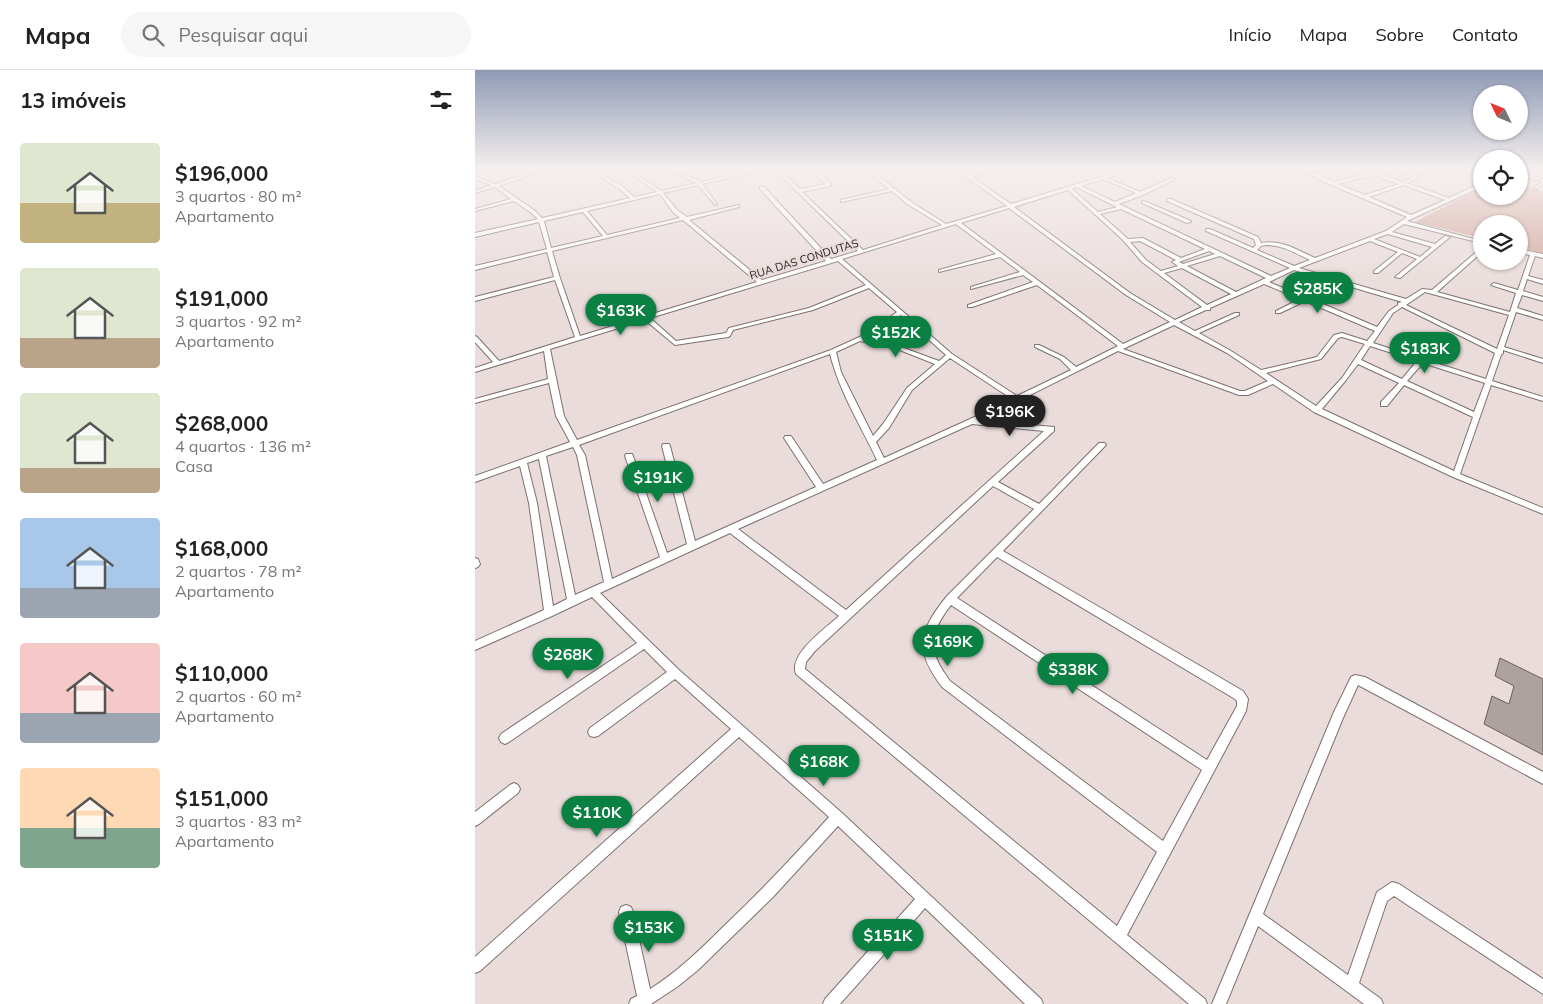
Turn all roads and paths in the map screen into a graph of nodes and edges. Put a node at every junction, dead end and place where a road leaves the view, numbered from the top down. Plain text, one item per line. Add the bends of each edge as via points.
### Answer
1 (584, 210) edge
2 (529, 211) edge
3 (581, 211) edge
4 (675, 211) edge
5 (719, 211) edge
6 (783, 211) edge
7 (819, 211) edge
8 (923, 211) edge
9 (996, 211) edge
10 (1016, 211) edge
11 (1095, 211) edge
12 (1108, 211) edge
13 (1130, 211) edge
14 (1163, 211) edge
15 (1192, 211) edge
16 (1395, 211) edge
17 (1427, 211) edge
18 (1098, 213) junction
19 (1204, 216) junction
20 (1411, 218) junction
21 (685, 219) junction
22 (541, 220) junction
23 (1189, 222) junction
24 (1404, 222) junction
25 (958, 223) junction
26 (1182, 224) dead end
27 (1225, 225) junction
28 (946, 226) junction
29 (1175, 226) dead end
30 (1169, 229) junction
31 (1208, 230) junction
32 (1388, 232) junction
33 (1202, 233) dead end
34 (475, 235) edge
35 (606, 237) junction
36 (1447, 237) dead end
37 (1370, 239) junction
38 (1473, 240) edge
39 (1127, 241) junction
40 (1259, 245) junction
41 (1436, 246) junction
42 (1210, 249) junction
43 (551, 250) junction
44 (1253, 250) junction
45 (1402, 251) junction
46 (862, 252) junction
47 (1528, 253) edge
48 (1221, 254) junction
49 (1533, 254) junction
50 (1000, 255) junction
51 (1543, 256) edge
52 (1473, 257) edge
53 (1421, 258) junction
54 (839, 259) junction
55 (1179, 259) junction
56 (1314, 260) junction
57 (830, 262) junction
58 (1184, 267) junction
59 (475, 268) edge
60 (1294, 268) junction
61 (941, 271) dead end
62 (1376, 272) dead end
63 (1023, 273) junction
64 (1160, 273) junction
65 (1399, 276) dead end
66 (1524, 277) junction
67 (557, 278) junction
68 (1269, 281) junction
69 (760, 282) junction
70 (1543, 282) edge
71 (1037, 283) junction
72 (1494, 285) dead end
73 (868, 286) junction
74 (973, 288) dead end
75 (1434, 292) junction
76 (1519, 293) junction
77 (1237, 295) junction
78 (1306, 298) junction
79 (475, 299) edge
80 (1543, 299) edge
81 (1402, 303) junction
82 (970, 306) dead end
83 (1208, 308) junction
84 (1278, 312) dead end
85 (1513, 312) junction
86 (900, 313) junction
87 (1237, 314) dead end
88 (645, 318) junction
89 (1543, 318) edge
90 (1176, 323) junction
91 (1378, 330) junction
92 (1195, 333) junction
93 (475, 338) edge
94 (578, 338) junction
95 (860, 339) junction
96 (1368, 344) junction
97 (1037, 346) dead end
98 (547, 348) junction
99 (1121, 348) junction
100 (1501, 350) junction
101 (833, 351) junction
102 (950, 355) junction
103 (1358, 361) junction
104 (1421, 361) junction
105 (1543, 361) edge
106 (497, 363) junction
107 (938, 363) junction
108 (475, 370) edge
109 (1076, 371) junction
110 (1259, 373) junction
111 (551, 380) junction
112 (1489, 381) junction
113 (1272, 382) junction
114 (1404, 383) junction
115 (1543, 399) edge
116 (1017, 400) junction
117 (475, 401) edge
118 (1383, 404) dead end
119 (1317, 410) junction
120 (1476, 416) junction
121 (971, 422) junction
122 (788, 438) dead end
123 (871, 442) junction
124 (574, 443) junction
125 (666, 446) dead end
126 (1103, 446) dead end
127 (541, 455) junction
128 (629, 456) dead end
129 (523, 462) junction
130 (882, 462) junction
131 (1456, 475) junction
132 (475, 479) edge
133 (992, 482) junction
134 (821, 488) junction
135 (1040, 508) junction
136 (1543, 511) edge
137 (730, 528) junction
138 (692, 546) junction
139 (997, 552) junction
140 (665, 559) junction
141 (609, 585) junction
142 (593, 592) junction
143 (951, 599) junction
144 (572, 602) junction
145 (549, 613) junction
146 (846, 616) junction
147 (645, 643) junction
148 (475, 646) edge
149 (675, 673) junction
150 (739, 730) junction
151 (594, 732) dead end
152 (505, 738) dead end
153 (1209, 768) junction
154 (1543, 778) edge
155 (514, 789) dead end
156 (838, 818) junction
157 (475, 820) edge
158 (1165, 850) junction
159 (924, 899) junction
160 (626, 912) dead end
161 (1255, 916) junction
162 (1119, 936) junction
163 (475, 966) edge
164 (1351, 986) junction
165 (1543, 986) edge
166 (641, 1002) edge
167 (830, 1004) edge
168 (1036, 1004) edge
169 (1199, 1004) edge
170 (1219, 1004) edge
171 (1375, 1004) edge

1 - 35 street
2 - 22 street
3 - 22 street
4 - 21 street
5 - 21 street
6 - 57 street
7 - 46 street
8 - 28 street
9 - 25 street, RUA DAS CONDUTAS
10 - 90 street via 1128,294
11 - 18 street
12 - 18 street
13 - 30 street
14 - 23 street
15 - 19 street
16 - 20 street
17 - 20 street
18 - 39 street
19 - 23 street
19 - 27 street
20 - 24 street
21 - 35 street
21 - 69 street
22 - 34 street
22 - 43 street
23 - 26 street
24 - 32 street
24 - 38 street
25 - 28 street, RUA DAS CONDUTAS
25 - 50 street
27 - 31 street
27 - 40 street via 1256,238
28 - 46 street, RUA DAS CONDUTAS
29 - 30 street
30 - 42 street
31 - 33 street
31 - 44 street
32 - 37 street
32 - 41 street
35 - 43 street
36 - 41 street
37 - 45 street
37 - 56 street
39 - 55 street via 1141,239
39 - 64 street via 1144,261
40 - 44 street
40 - 56 street via 1277,244
41 - 53 street
42 - 48 street
42 - 55 street
43 - 59 street
43 - 67 street
44 - 60 street
45 - 53 street
45 - 62 street
46 - 54 street, RUA DAS CONDUTAS
47 - 49 street
48 - 58 street
48 - 68 street
49 - 51 street
49 - 66 street
50 - 61 street
50 - 63 street
52 - 75 street
53 - 65 street
54 - 57 street, RUA DAS CONDUTAS
54 - 73 street
55 - 58 street via 1175,262
56 - 60 street
57 - 69 street, RUA DAS CONDUTAS
58 - 64 street
58 - 77 street
60 - 68 street
60 - 81 street
63 - 71 street
63 - 74 street
64 - 83 street
66 - 70 street
66 - 76 street
67 - 79 street
67 - 94 street
68 - 77 street
68 - 78 street
69 - 88 street, RUA DAS CONDUTAS
71 - 82 street
71 - 99 street
72 - 76 street
73 - 86 street
73 - 88 street via 811,309 731,329 728,335 675,343
75 - 81 street via 1424,290
75 - 85 street
76 - 80 street
76 - 85 street
77 - 83 street
78 - 84 street
78 - 91 street
81 - 91 street
81 - 100 street
83 - 90 street
85 - 89 street
85 - 100 street
86 - 95 street
86 - 102 street
87 - 92 street
88 - 94 street, RUA DAS CONDUTAS
90 - 92 street
90 - 99 street
91 - 96 street
92 - 110 street
93 - 106 street
94 - 98 street, RUA DAS CONDUTAS
95 - 101 street
95 - 107 street via 899,348
96 - 103 street
96 - 104 street
96 - 110 street via 1337,334 1319,358
97 - 109 street via 1063,358
98 - 106 street, RUA DAS CONDUTAS
98 - 111 street
99 - 109 street
99 - 113 street via 1239,393
100 - 105 street
100 - 112 street
101 - 123 street via 838,372
101 - 124 street
102 - 107 street
102 - 116 street
103 - 114 street
103 - 119 street
104 - 112 street
104 - 114 street
106 - 108 street, RUA DAS CONDUTAS
107 - 123 street via 909,389 886,426
109 - 116 street
110 - 113 street
111 - 117 street
111 - 124 street via 560,416
112 - 115 street
112 - 120 street
113 - 119 street
114 - 118 street
114 - 120 street
116 - 121 street
119 - 131 street
120 - 131 street
121 - 130 street
121 - 133 street via 1051,429
122 - 134 street
123 - 130 street
124 - 127 street
124 - 141 street via 581,455 588,482
125 - 138 street
126 - 135 street
127 - 129 street
127 - 144 street
128 - 140 street
129 - 132 street
129 - 145 street via 533,503
130 - 134 street
131 - 136 street
133 - 135 street
133 - 146 street
134 - 137 street
135 - 139 street
137 - 138 street
137 - 146 street
138 - 140 street
139 - 143 street
139 - 153 street via 1243,699 1242,707
140 - 141 street
141 - 142 street
142 - 144 street
142 - 147 street
143 - 153 street
143 - 158 street via 934,618 929,632 927,646 937,674
144 - 145 street
145 - 148 street
146 - 162 street via 801,659 800,671
147 - 149 street
147 - 152 street
149 - 150 street
149 - 151 street
150 - 156 street
150 - 163 street
153 - 158 street
154 - 161 street via 1361,680 1355,680
155 - 157 street
156 - 159 street
156 - 166 street via 754,908 687,972
158 - 162 street
159 - 167 street
159 - 168 street
160 - 166 street
161 - 164 street
161 - 170 street
162 - 169 street
164 - 165 street via 1382,897 1392,889
164 - 171 street

